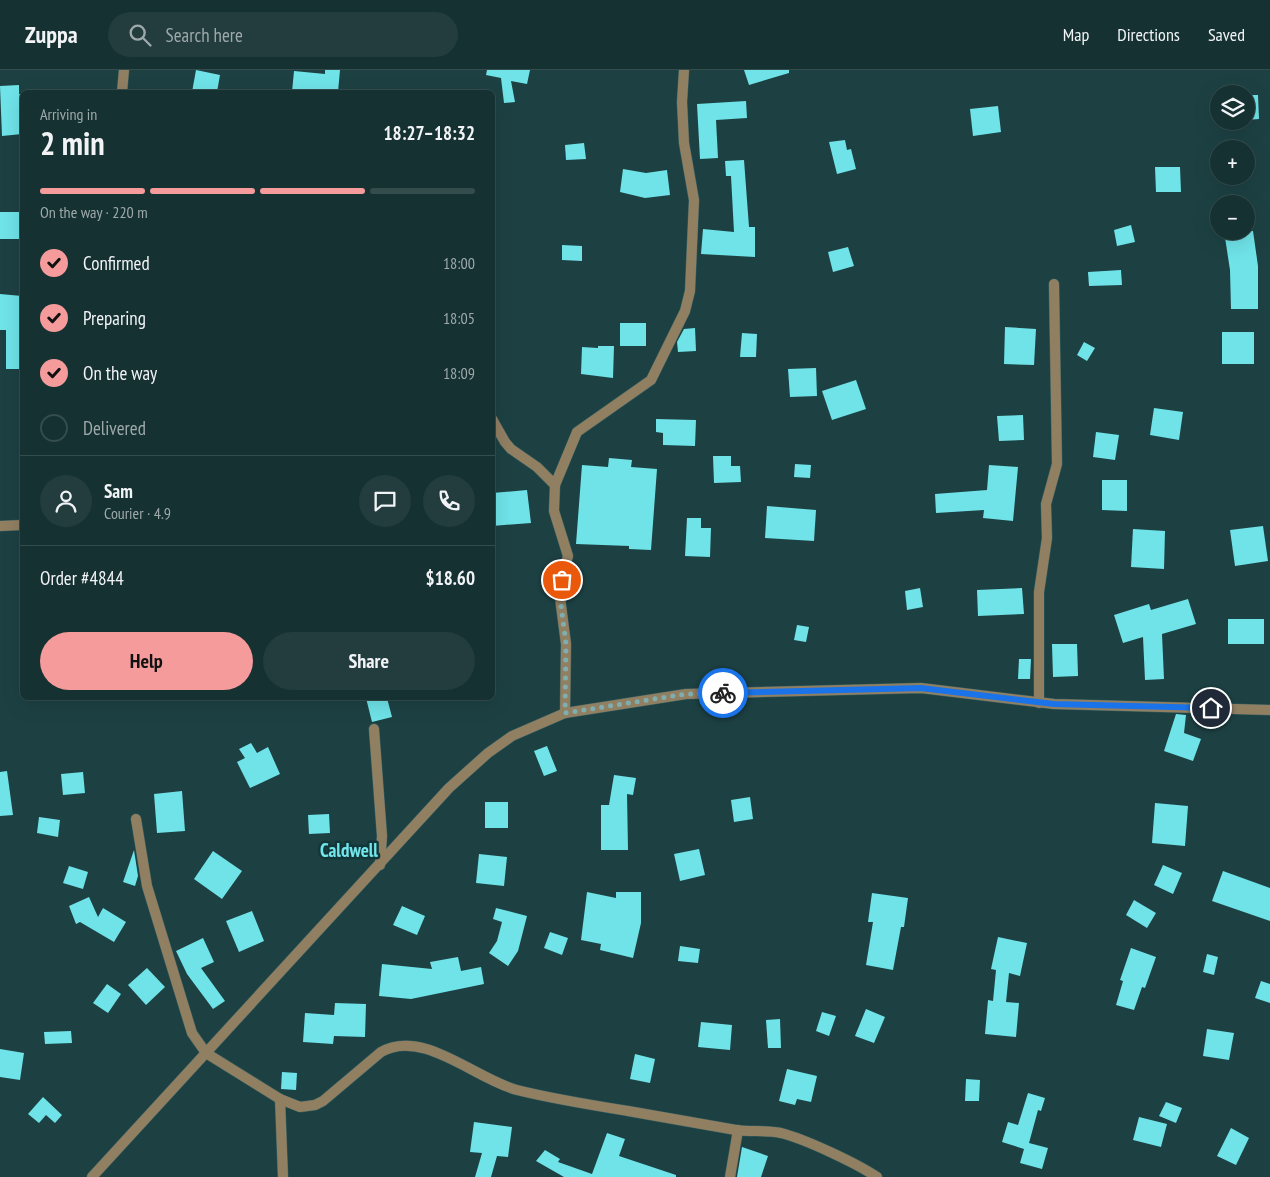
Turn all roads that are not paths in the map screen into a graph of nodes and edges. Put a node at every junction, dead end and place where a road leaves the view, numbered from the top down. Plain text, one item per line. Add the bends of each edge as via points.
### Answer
1 (124, 70) edge
2 (684, 70) edge
3 (122, 90) edge
4 (1054, 284) dead end
5 (495, 423) edge
6 (555, 485) junction
7 (20, 525) edge
8 (0, 526) edge
9 (1040, 703) junction
10 (1270, 710) edge
11 (565, 713) junction
12 (374, 729) dead end
13 (136, 819) dead end
14 (380, 865) junction
15 (206, 1053) junction
16 (280, 1099) junction
17 (738, 1130) junction
18 (92, 1177) edge
19 (282, 1177) edge
20 (730, 1177) edge
21 (877, 1177) edge

1 - 3 street
2 - 6 street via 684,143 694,200 690,291 685,310 651,380 577,432
4 - 9 street via 1057,464 1046,504 1046,538 1039,592
5 - 6 street via 511,449 537,467
6 - 11 street via 554,511 568,556 559,590 566,644
7 - 8 street
9 - 10 street
9 - 11 street via 921,688 686,694
11 - 14 street via 512,736 488,753 449,788
12 - 14 street via 382,836
13 - 15 street via 154,914 192,1033
14 - 15 street
15 - 16 street
15 - 18 street
16 - 17 street via 300,1107 315,1105 381,1052 403,1044 415,1045 511,1088 563,1101
16 - 19 street
17 - 20 street
17 - 21 street via 781,1133

